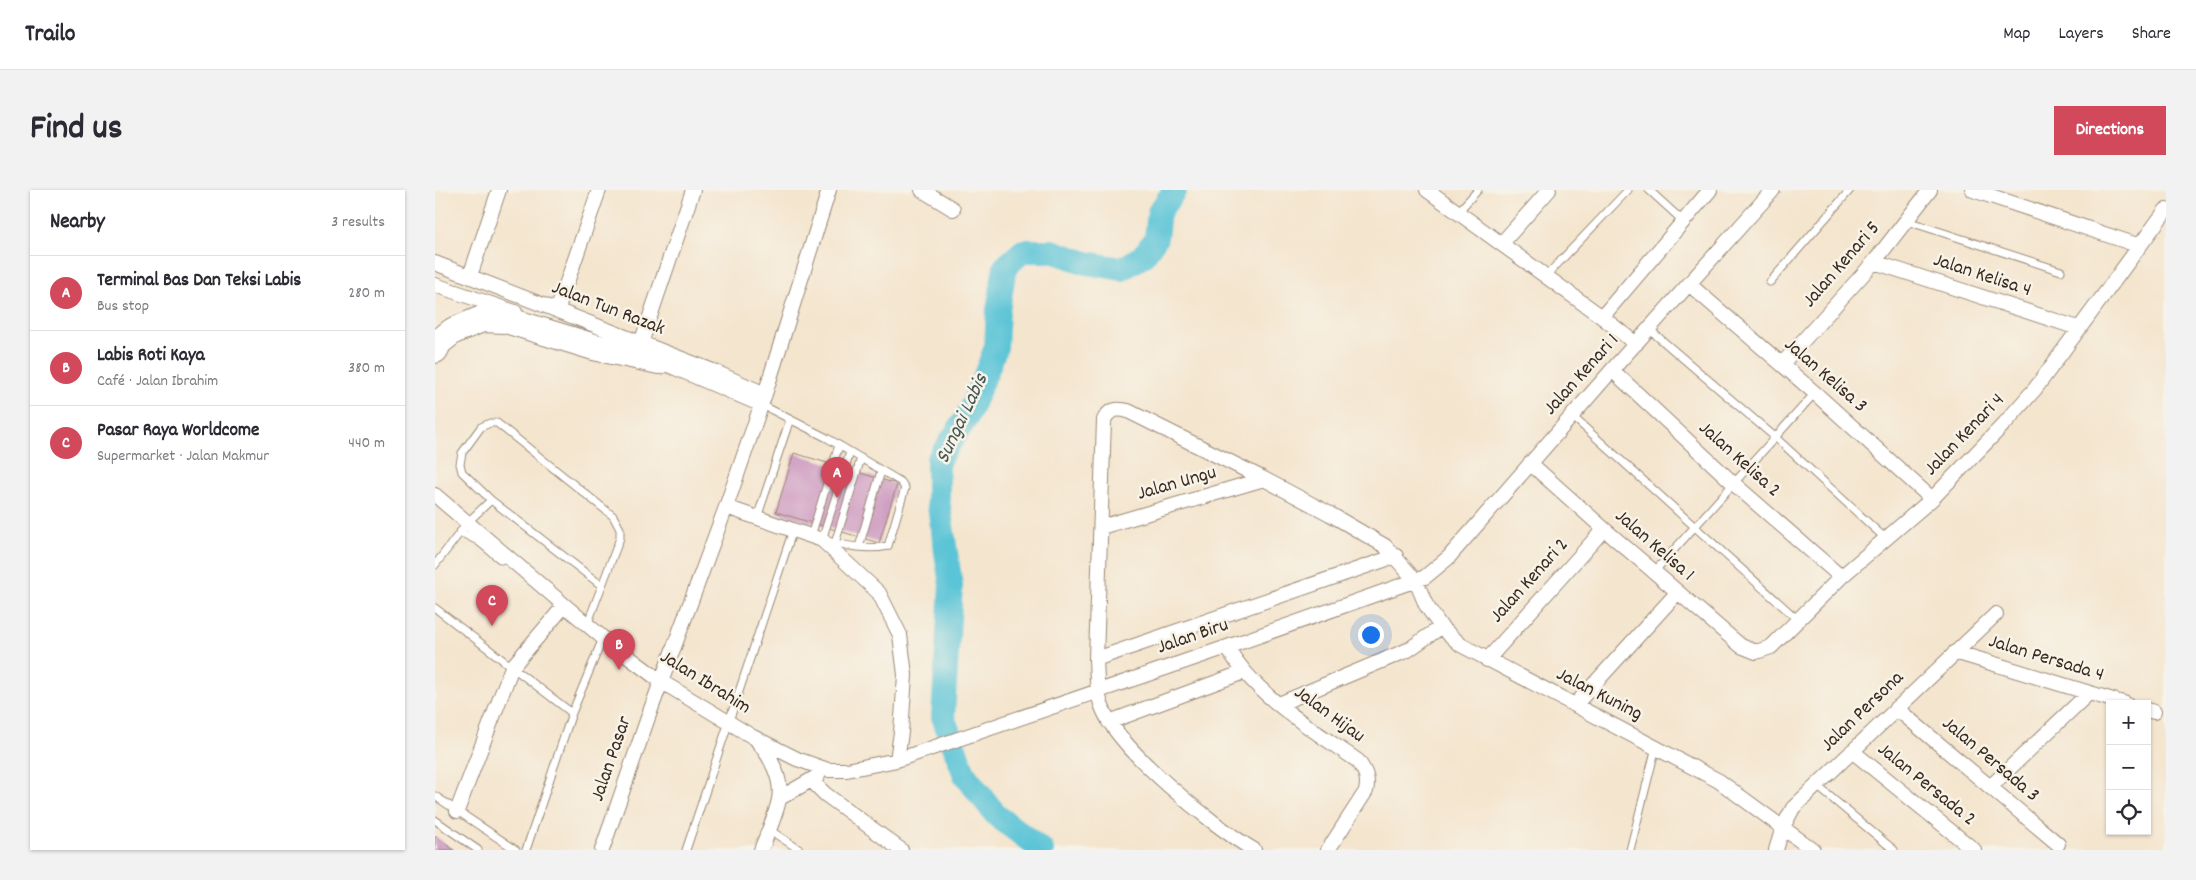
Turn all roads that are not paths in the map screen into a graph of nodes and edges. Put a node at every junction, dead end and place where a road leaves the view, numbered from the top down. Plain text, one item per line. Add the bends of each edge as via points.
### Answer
1 (499, 190) edge
2 (599, 190) edge
3 (693, 190) edge
4 (829, 190) edge
5 (922, 190) edge
6 (1427, 190) edge
7 (1478, 190) edge
8 (1549, 190) edge
9 (1628, 190) edge
10 (1649, 190) edge
11 (1710, 190) edge
12 (1773, 190) edge
13 (1850, 190) edge
14 (1930, 190) edge
15 (1973, 190) edge
16 (953, 209) dead end
17 (2166, 210) edge
18 (1457, 213) junction
19 (1907, 220) junction
20 (1683, 221) junction
21 (1502, 244) junction
22 (2140, 246) junction
23 (1874, 262) junction
24 (435, 263) edge
25 (2061, 271) dead end
26 (470, 276) junction
27 (1546, 276) junction
28 (1770, 282) dead end
29 (435, 285) edge
30 (1690, 285) junction
31 (557, 311) junction
32 (1602, 317) junction
33 (2078, 328) junction
34 (1650, 330) junction
35 (1636, 344) junction
36 (435, 350) edge
37 (650, 352) junction
38 (1782, 364) junction
39 (1612, 370) junction
40 (1815, 393) junction
41 (763, 399) junction
42 (1572, 416) junction
43 (790, 419) junction
44 (1776, 438) junction
45 (839, 445) junction
46 (850, 452) junction
47 (861, 458) junction
48 (1530, 464) junction
49 (881, 471) junction
50 (1264, 479) junction
51 (1733, 483) junction
52 (435, 495) edge
53 (1932, 499) junction
54 (491, 500) junction
55 (726, 507) junction
56 (757, 518) junction
57 (464, 527) junction
58 (1101, 527) junction
59 (1694, 528) junction
60 (1603, 529) junction
61 (793, 530) junction
62 (1886, 539) junction
63 (823, 540) junction
64 (859, 547) junction
65 (1396, 556) junction
66 (435, 565) edge
67 (1654, 573) junction
68 (1841, 577) junction
69 (1416, 581) junction
70 (601, 585) junction
71 (1677, 592) junction
72 (563, 607) junction
73 (435, 608) edge
74 (1996, 614) dead end
75 (1798, 620) junction
76 (587, 625) junction
77 (1441, 628) junction
78 (603, 638) junction
79 (1227, 647) junction
80 (1756, 652) joint
81 (1955, 652) junction
82 (1096, 659) junction
83 (1487, 660) junction
84 (512, 667) junction
85 (1244, 672) junction
86 (663, 682) junction
87 (1097, 691) junction
88 (2089, 693) junction
89 (2113, 700) edge
90 (1279, 704) junction
91 (1575, 705) junction
92 (1895, 708) junction
93 (572, 713) junction
94 (727, 721) junction
95 (1109, 722) junction
96 (753, 737) junction
97 (1656, 746) junction
98 (1852, 751) junction
99 (897, 760) junction
100 (828, 770) junction
101 (811, 780) junction
102 (1816, 784) junction
103 (1991, 786) junction
104 (435, 796) edge
105 (780, 798) junction
106 (457, 811) junction
107 (435, 820) edge
108 (1783, 827) junction
109 (768, 829) junction
110 (2058, 844) dead end
111 (477, 850) edge
112 (517, 850) edge
113 (526, 850) edge
114 (602, 850) edge
115 (686, 850) edge
116 (761, 850) edge
117 (799, 850) edge
118 (901, 850) edge
119 (1254, 850) edge
120 (1328, 850) edge
121 (1630, 850) edge
122 (1776, 850) edge
123 (1813, 850) edge
124 (1894, 850) edge
125 (1974, 850) edge

1 - 26 street
2 - 31 street
3 - 37 street
4 - 41 street, Jalan Pasar
5 - 16 street
6 - 18 street
7 - 18 lane
8 - 21 street
9 - 27 lane
10 - 20 lane
11 - 20 street
12 - 30 street, Jalan Kenari 1
13 - 28 lane
14 - 19 street, Jalan Kenari 5
15 - 22 street
17 - 22 street, Jalan Kenari 4
18 - 21 street
19 - 23 street, Jalan Kenari 5
19 - 25 lane
20 - 32 street
21 - 27 street
22 - 33 street, Jalan Kenari 4
23 - 33 street, Jalan Kelisa 4
23 - 38 street, Jalan Kenari 5
24 - 26 street, Jalan Tun Razak
26 - 31 street, Jalan Tun Razak
27 - 32 street
29 - 37 street, Jalan Tun Razak
30 - 34 street, Jalan Kenari 1
30 - 38 street, Jalan Kelisa 3
31 - 37 street, Jalan Tun Razak
32 - 35 street
33 - 53 street, Jalan Kenari 4 via 2029,396
34 - 35 street, Jalan Kenari 1
34 - 44 lane
35 - 39 street, Jalan Kenari 1
36 - 37 highway via 439,342 453,332 482,320 505,320 594,347
37 - 41 street, Jalan Tun Razak
37 - 41 street, Jalan Tun Razak via 713,371
38 - 40 street, Jalan Kelisa 3
39 - 42 street, Jalan Kenari 1
39 - 51 street, Jalan Kelisa 2
40 - 44 lane
40 - 53 street, Jalan Kelisa 3
41 - 43 lane
41 - 55 street, Jalan Pasar
42 - 48 street, Jalan Kenari 1
42 - 59 lane
43 - 45 lane
43 - 56 lane
44 - 51 lane
44 - 62 lane
45 - 46 lane
45 - 63 lane
46 - 47 lane
46 - 63 lane
47 - 49 lane
47 - 63 lane
48 - 60 street, Jalan Kelisa 1
48 - 69 street, Jalan Kenari 1 via 1448,558
49 - 64 lane
49 - 64 lane via 901,482 905,488 888,546
50 - 58 street, Jalan Ungu
50 - 58 street, Jalan Kuning via 1128,411 1112,410 1104,420
50 - 65 street, Jalan Kuning via 1385,546
51 - 59 lane
51 - 68 street, Jalan Kelisa 2
52 - 57 street, Jalan Ibrahim
53 - 62 street, Jalan Kenari 4
54 - 57 lane
54 - 70 lane
54 - 70 lane via 462,472 460,464 462,453 481,426 497,423 613,516 620,529 620,538
55 - 56 street
55 - 86 street, Jalan Pasar
56 - 61 street
57 - 66 lane
57 - 72 street, Jalan Ibrahim
58 - 82 street
59 - 67 lane
59 - 75 lane
60 - 67 street, Jalan Kelisa 1
60 - 83 street, Jalan Kenari 2
61 - 63 street
61 - 94 lane
62 - 68 street, Jalan Kenari 4
63 - 64 lane
63 - 99 street via 879,592 900,635 905,675
65 - 69 street, Jalan Kuning
65 - 82 street
67 - 71 street, Jalan Kelisa 1
68 - 75 street, Jalan Kenari 4
69 - 77 street, Jalan Kuning
69 - 79 street, Jalan Biru
70 - 76 lane
71 - 80 street, Jalan Kelisa 1 via 1741,646
71 - 91 street
72 - 76 street, Jalan Ibrahim
72 - 84 street
73 - 84 lane
74 - 81 street, Jalan Persona
75 - 80 street, Jalan Kenari 4 via 1771,647
76 - 78 street, Jalan Ibrahim
77 - 83 street, Jalan Kuning via 1461,645
77 - 90 street via 1407,650
78 - 86 street, Jalan Ibrahim
78 - 93 lane
79 - 85 street, Jalan Hijau
79 - 87 street, Jalan Biru
81 - 88 street, Jalan Persada 4
81 - 92 street, Jalan Persona
82 - 87 street
83 - 91 street, Jalan Kuning
84 - 93 lane
84 - 106 street
85 - 90 street, Jalan Hijau
85 - 95 street
86 - 94 street, Jalan Ibrahim
86 - 114 street, Jalan Pasar
87 - 95 street
87 - 99 street, Jalan Biru
88 - 89 street, Jalan Persada 4
88 - 103 street
90 - 120 street, Jalan Hijau via 1358,761 1367,776 1367,791
91 - 97 street, Jalan Kuning
92 - 98 street, Jalan Persona
92 - 103 street, Jalan Persada 3
93 - 113 lane
94 - 96 street, Jalan Ibrahim
94 - 115 lane
95 - 119 street via 1164,782
96 - 100 street, Jalan Ibrahim
96 - 105 street via 769,755 776,772
97 - 108 street, Jalan Kuning via 1719,781
97 - 121 lane
98 - 102 street, Jalan Persona
98 - 125 street, Jalan Persada 2
99 - 100 street via 847,770
100 - 101 street
101 - 105 street
101 - 118 street
102 - 108 street, Jalan Persona via 1793,808
102 - 124 lane
103 - 110 street, Jalan Persada 3
104 - 106 lane
105 - 109 street
106 - 112 lane
107 - 111 lane
108 - 122 street, Jalan Persona
108 - 123 street, Jalan Kuning
109 - 116 street
109 - 117 lane

